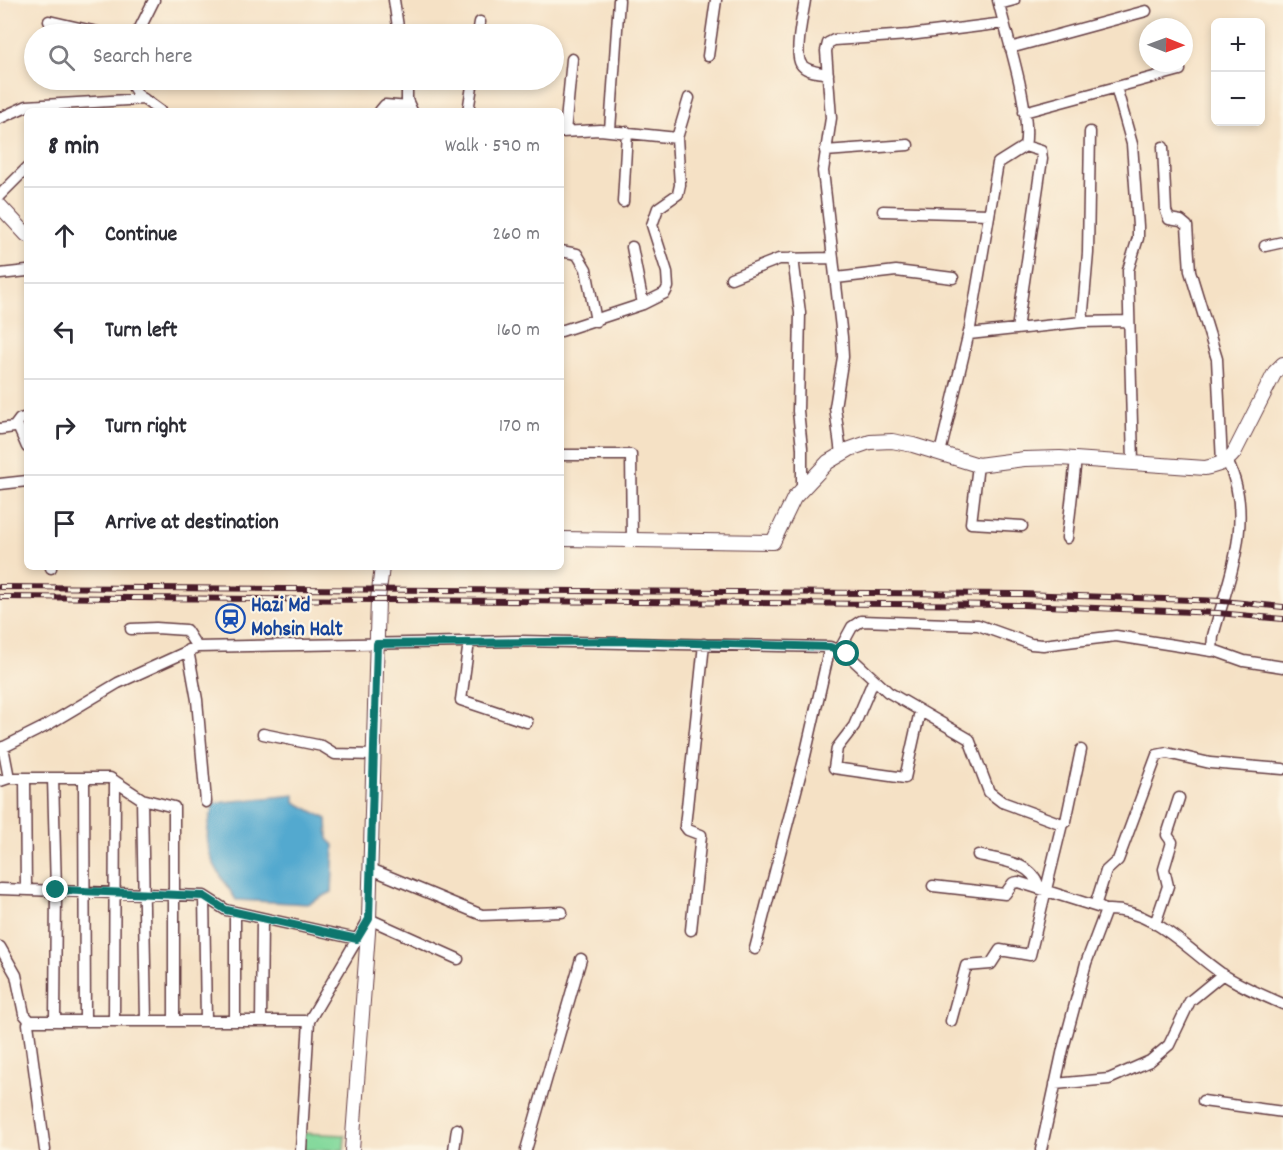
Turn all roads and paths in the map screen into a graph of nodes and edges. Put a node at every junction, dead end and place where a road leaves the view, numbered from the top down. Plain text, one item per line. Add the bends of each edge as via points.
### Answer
1 (154, 0) edge
2 (394, 0) edge
3 (619, 0) edge
4 (716, 0) edge
5 (805, 0) edge
6 (1014, 0) edge
7 (999, 2) edge
8 (1146, 11) dead end
9 (49, 21) dead end
10 (1004, 23) junction
11 (62, 24) edge
12 (142, 24) edge
13 (398, 24) edge
14 (1010, 48) junction
15 (708, 56) dead end
16 (572, 59) dead end
17 (1172, 72) edge
18 (828, 74) junction
19 (1116, 87) junction
20 (135, 90) edge
21 (408, 90) edge
22 (471, 90) edge
23 (689, 98) dead end
24 (144, 99) junction
25 (156, 108) edge
26 (382, 108) edge
27 (404, 108) edge
28 (410, 108) edge
29 (468, 108) edge
30 (1024, 112) junction
31 (0, 118) edge
32 (564, 124) edge
33 (610, 130) junction
34 (564, 132) edge
35 (627, 132) junction
36 (1090, 132) dead end
37 (677, 138) junction
38 (908, 145) dead end
39 (1025, 146) junction
40 (1163, 147) dead end
41 (825, 151) junction
42 (24, 171) edge
43 (0, 195) edge
44 (623, 202) dead end
45 (0, 206) edge
46 (883, 212) dead end
47 (989, 214) junction
48 (24, 232) edge
49 (1283, 242) edge
50 (1265, 246) dead end
51 (632, 247) dead end
52 (564, 252) edge
53 (793, 258) junction
54 (833, 258) junction
55 (24, 271) edge
56 (0, 274) edge
57 (731, 278) dead end
58 (836, 278) junction
59 (953, 278) dead end
60 (643, 304) junction
61 (596, 321) junction
62 (1129, 321) junction
63 (1082, 322) junction
64 (1017, 328) junction
65 (564, 330) edge
66 (969, 334) junction
67 (1283, 364) edge
68 (24, 417) edge
69 (17, 424) junction
70 (0, 429) edge
71 (24, 440) edge
72 (940, 453) junction
73 (841, 454) junction
74 (564, 455) edge
75 (1076, 459) junction
76 (1225, 462) junction
77 (1133, 463) junction
78 (978, 465) junction
79 (24, 481) edge
80 (0, 484) edge
81 (802, 490) junction
82 (1022, 526) dead end
83 (1067, 538) dead end
84 (564, 539) edge
85 (632, 541) junction
86 (382, 570) edge
87 (130, 629) dead end
88 (469, 642) junction
89 (377, 644) junction
90 (704, 645) junction
91 (193, 648) junction
92 (835, 648) junction
93 (1213, 650) junction
94 (1283, 667) edge
95 (874, 679) junction
96 (921, 711) junction
97 (526, 722) dead end
98 (263, 734) dead end
99 (2, 748) edge
100 (1081, 750) dead end
101 (374, 755) junction
102 (1283, 769) edge
103 (25, 778) junction
104 (53, 778) junction
105 (5, 779) edge
106 (84, 779) junction
107 (115, 781) junction
108 (1179, 798) dead end
109 (142, 799) junction
110 (206, 802) dead end
111 (1062, 824) junction
112 (978, 855) dead end
113 (371, 868) junction
114 (933, 886) dead end
115 (0, 889) edge
116 (26, 890) junction
117 (56, 890) junction
118 (1043, 890) junction
119 (82, 891) junction
120 (116, 891) junction
121 (144, 892) junction
122 (176, 894) junction
123 (204, 896) junction
124 (1095, 906) junction
125 (1106, 910) junction
126 (236, 912) junction
127 (562, 912) dead end
128 (262, 918) junction
129 (369, 919) junction
130 (1155, 924) junction
131 (691, 930) dead end
132 (357, 939) junction
133 (0, 946) edge
134 (755, 949) dead end
135 (458, 959) dead end
136 (581, 959) dead end
137 (1223, 974) junction
138 (1283, 1004) edge
139 (55, 1020) junction
140 (85, 1020) junction
141 (114, 1020) junction
142 (146, 1020) junction
143 (30, 1021) junction
144 (174, 1021) junction
145 (206, 1021) junction
146 (235, 1021) junction
147 (309, 1021) junction
148 (951, 1021) dead end
149 (261, 1022) junction
150 (1055, 1084) junction
151 (1203, 1101) dead end
152 (1283, 1112) edge
153 (457, 1129) dead end
154 (45, 1150) edge
155 (301, 1150) edge
156 (352, 1150) edge
157 (454, 1150) edge
158 (526, 1150) edge
159 (1041, 1150) edge

1 - 12 street
2 - 13 street
3 - 33 street
4 - 15 street
5 - 18 street via 800,63 807,70
6 - 7 street
7 - 10 street
8 - 14 street
9 - 11 street
10 - 14 street
10 - 18 street via 834,40 828,43 826,51
14 - 30 street
16 - 32 street
17 - 19 street
18 - 41 street via 831,118
19 - 30 street
19 - 62 street via 1132,144 1136,180 1138,238 1128,270
20 - 24 street
21 - 28 street
22 - 29 street
23 - 37 street
24 - 25 street
24 - 31 street via 27,106
26 - 27 street
30 - 39 street
33 - 34 street
33 - 35 street
35 - 37 street
35 - 44 street
36 - 63 street via 1088,253
37 - 60 street via 678,194 658,208 652,225 668,287 659,297
38 - 41 street
39 - 47 street via 998,163
39 - 64 street via 1041,151 1042,159
40 - 76 street via 1168,219 1188,226 1190,271 1217,359
41 - 54 street via 825,194
42 - 43 street
45 - 48 street
46 - 47 street
47 - 66 street
49 - 50 street
51 - 60 street
52 - 61 street via 577,254 584,264
53 - 54 street
53 - 57 street via 779,259
53 - 81 street via 800,313 798,411
54 - 58 street
55 - 56 street
58 - 59 street via 896,271
58 - 73 street via 843,357 835,407
60 - 61 street
61 - 65 street
62 - 63 street
62 - 77 street
63 - 64 street
64 - 66 street
66 - 72 street
67 - 76 street via 1275,372 1241,442
68 - 69 street
69 - 70 street
69 - 71 street
72 - 73 street via 892,441 870,442
72 - 78 street
73 - 81 street
74 - 85 street via 631,454
75 - 77 street
75 - 78 street via 1024,459
75 - 83 street
76 - 77 street via 1205,468
76 - 93 street via 1237,489 1238,543 1213,636
78 - 82 street via 972,524
79 - 80 street
81 - 85 street via 794,498 773,542
84 - 85 street
86 - 89 street
87 - 91 street via 186,630
88 - 89 street
88 - 90 street via 626,641
88 - 97 street via 461,700
89 - 91 street
89 - 101 street
90 - 92 street
90 - 131 street via 685,826 701,835
91 - 99 street via 118,683
91 - 110 street
92 - 93 street via 856,623 871,621 978,625 1031,644 1116,636
92 - 95 street
92 - 134 street
93 - 94 street
95 - 96 street
95 - 96 street via 854,726 837,748 834,768 905,778
96 - 111 street via 969,739 989,792 1002,802
98 - 101 street via 322,746 335,754
99 - 105 street
100 - 111 street via 1066,821
101 - 113 street
102 - 124 street via 1210,763 1167,753 1157,755 1118,860 1106,871
103 - 104 street
103 - 105 street
103 - 116 street
104 - 106 street
104 - 117 street
106 - 107 street via 106,777
106 - 119 street
107 - 109 street
107 - 120 street
108 - 130 street via 1167,835 1172,842 1164,869 1168,886
109 - 121 street
109 - 122 street via 174,807
111 - 118 street
112 - 118 street via 1017,864
113 - 127 street via 482,915
113 - 129 street
114 - 118 street via 1005,894 1016,882
115 - 116 street
116 - 117 street
117 - 119 street
117 - 139 street
118 - 124 street
118 - 148 street via 1030,955 1000,950 991,964 966,966
119 - 120 street
119 - 140 street
120 - 121 street
120 - 141 street
121 - 122 street
121 - 142 street
122 - 123 street
122 - 144 street
123 - 126 street via 223,909
123 - 145 street
124 - 125 street
125 - 130 street
125 - 150 street via 1086,963
126 - 128 street
126 - 146 street
128 - 132 street
128 - 149 street
129 - 132 street
129 - 135 street
129 - 156 street
130 - 137 street
132 - 147 street
133 - 143 street via 12,964 24,1014
136 - 158 street
137 - 138 street
137 - 150 street via 1190,1001 1169,1045 1150,1061 1109,1078
139 - 140 street
139 - 143 street
140 - 141 street
141 - 142 street
142 - 144 street
143 - 154 street via 27,1024
144 - 145 street
145 - 146 street
146 - 149 street
147 - 149 street
147 - 155 street
150 - 159 street
151 - 152 street
153 - 157 street

